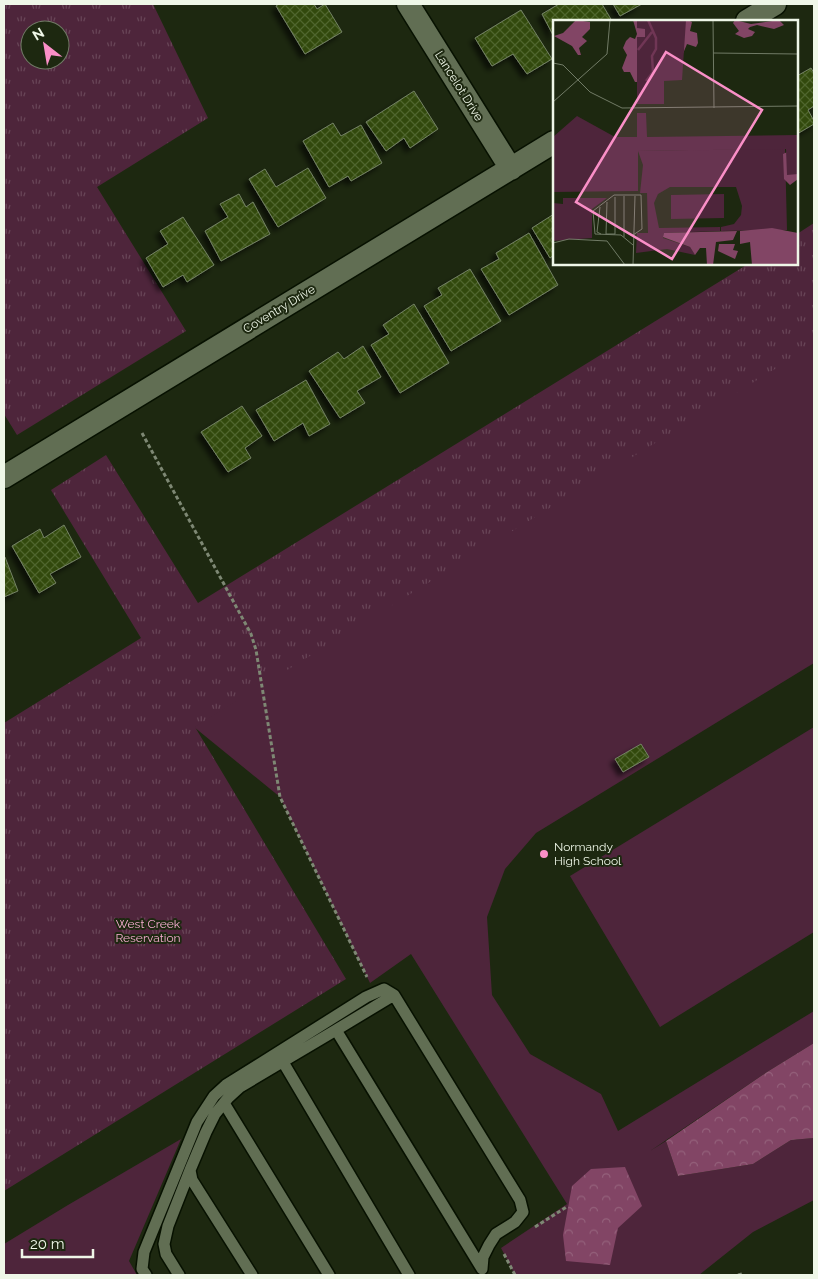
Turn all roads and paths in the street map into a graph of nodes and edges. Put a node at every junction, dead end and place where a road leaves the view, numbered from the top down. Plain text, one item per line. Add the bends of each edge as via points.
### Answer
1 (408, 4) edge
2 (775, 4) edge
3 (749, 20) edge
4 (553, 143) edge
5 (510, 169) junction
6 (142, 433) dead end
7 (4, 477) edge
8 (373, 994) junction
9 (394, 995) junction
10 (336, 1030) junction
11 (283, 1062) junction
12 (224, 1103) junction
13 (190, 1170) junction
14 (484, 1272) edge
15 (146, 1275) edge
16 (178, 1275) edge
17 (252, 1275) edge
18 (329, 1275) edge
19 (409, 1275) edge
20 (738, 1275) edge
21 (743, 1275) edge

1 - 5 street, Lancelot Drive
2 - 3 street
4 - 5 street, Coventry Drive
5 - 7 street, Coventry Drive
6 - 8 path via 251,634 280,797
8 - 9 lane via 384,989
8 - 15 lane via 226,1085 214,1096 198,1122 144,1252 142,1269
9 - 10 lane
9 - 14 lane via 520,1200 524,1212 496,1234 483,1257
10 - 11 lane
10 - 14 lane
11 - 12 lane via 240,1087
11 - 19 lane
12 - 13 lane via 215,1114
12 - 18 lane
13 - 16 lane via 164,1244
13 - 17 lane via 192,1180
20 - 21 path

